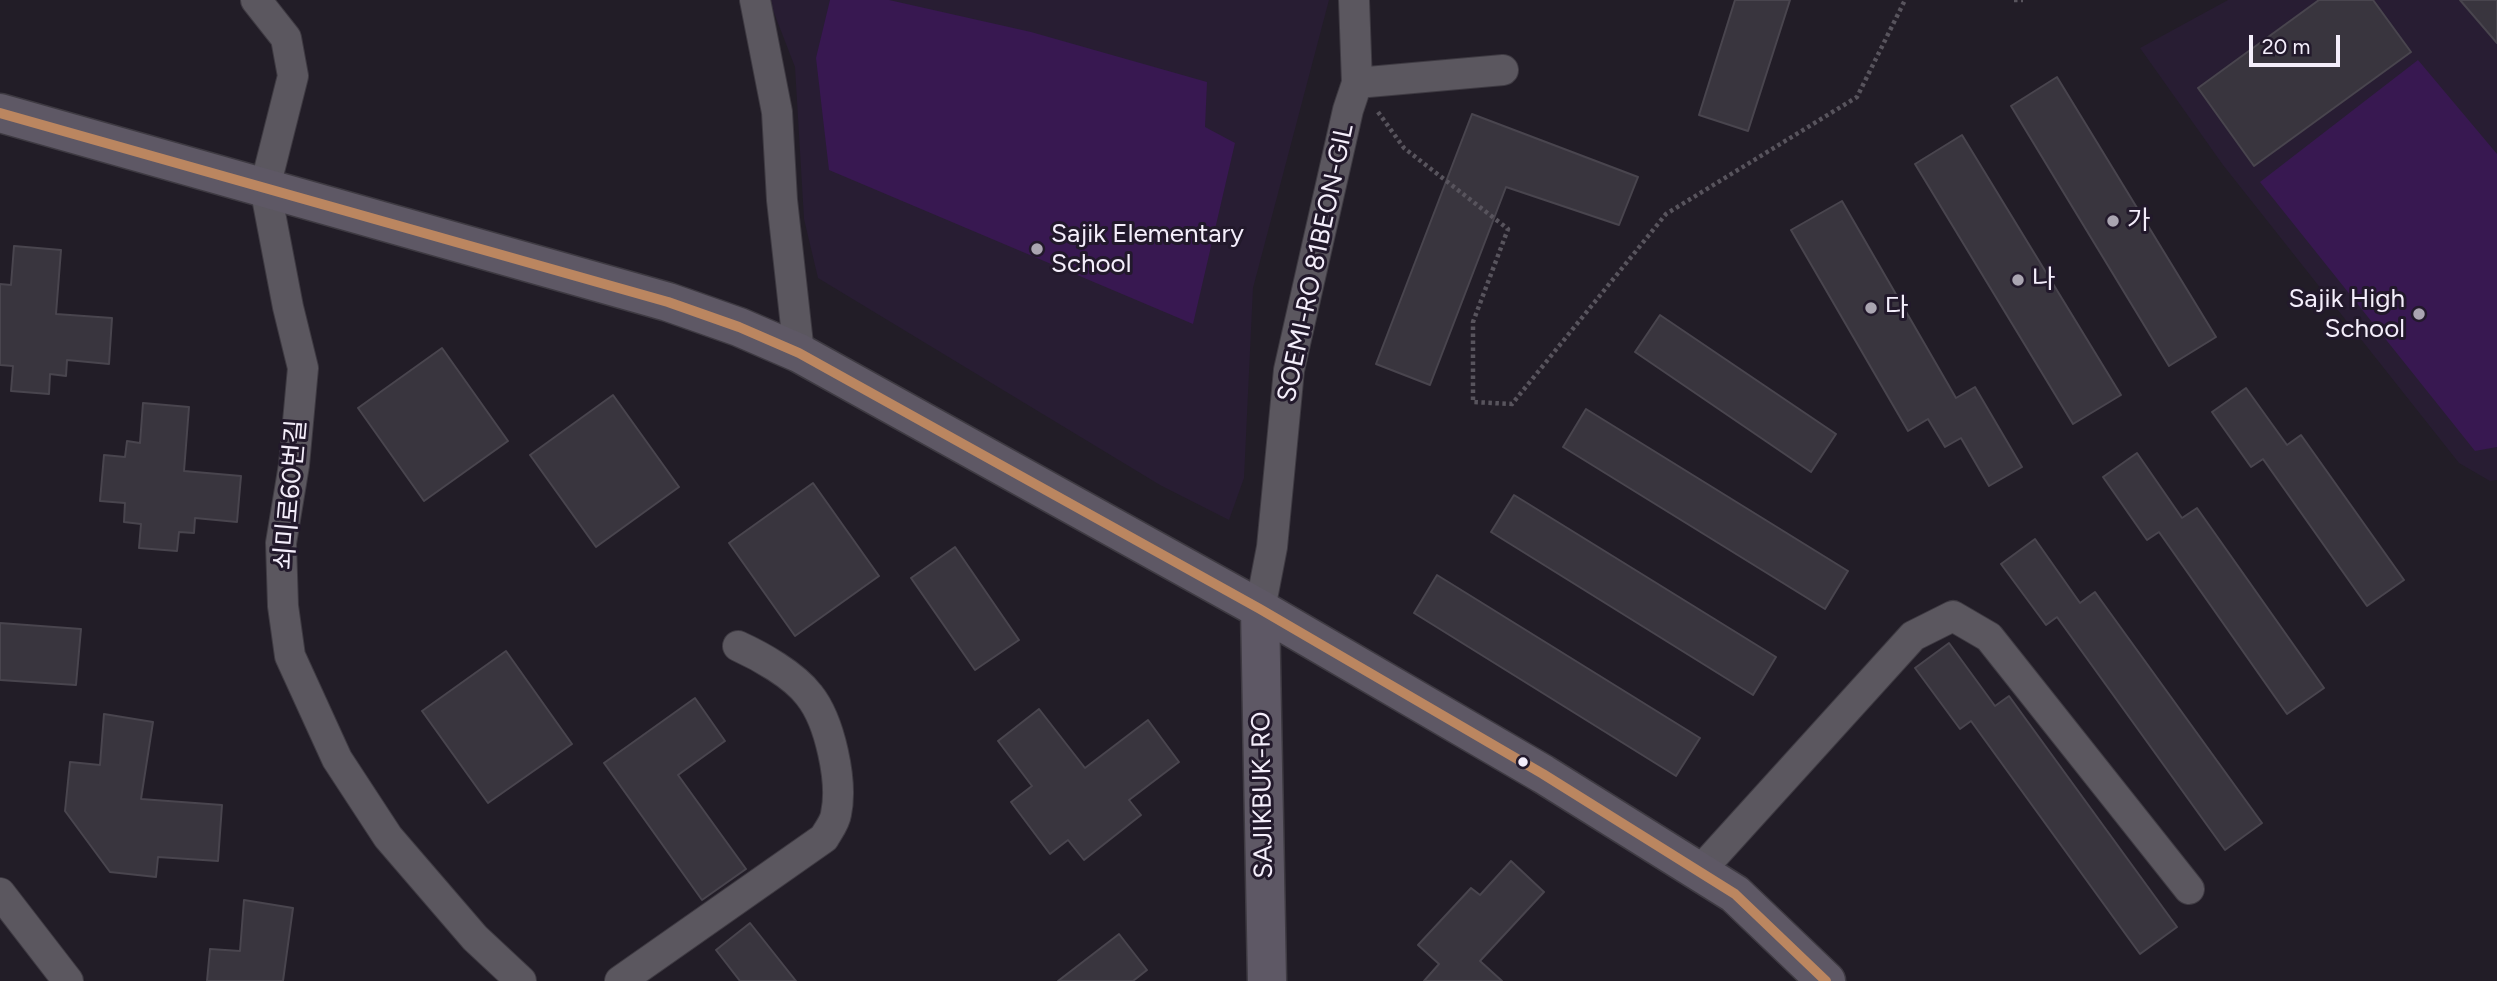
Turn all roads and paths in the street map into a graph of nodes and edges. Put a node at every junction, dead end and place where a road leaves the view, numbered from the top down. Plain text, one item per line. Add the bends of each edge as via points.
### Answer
1 (256, 0) edge
2 (755, 0) edge
3 (1354, 0) edge
4 (1905, 0) edge
5 (2014, 0) edge
6 (2023, 0) edge
7 (1503, 70) dead end
8 (1357, 83) junction
9 (0, 113) edge
10 (265, 187) junction
11 (799, 353) junction
12 (1259, 609) junction
13 (738, 646) dead end
14 (1699, 872) junction
15 (2189, 889) dead end
16 (0, 893) edge
17 (68, 981) edge
18 (521, 981) edge
19 (620, 981) edge
20 (1267, 981) edge
21 (1826, 981) edge

1 - 10 street via 286,38 293,76
2 - 11 street via 777,112
3 - 8 street, SOEMI-RO 81BEON-GIL
4 - 8 path via 1857,97 1666,214 1512,404 1473,402 1473,322 1508,229 1404,148
5 - 6 path
7 - 8 street
8 - 12 street, SOEMI-RO 81BEON-GIL via 1289,370 1272,547
9 - 10 main road
10 - 11 main road via 668,302
10 - 18 street, 쇠미로60번길 via 303,368 281,543 290,656 337,759 388,836 475,938
11 - 12 main road
12 - 14 main road via 1543,774
12 - 20 main road, SAJIKBUK-RO
13 - 19 street via 769,661 809,694 834,757 836,816 824,838
14 - 15 street via 1913,636 1953,616 1989,637
14 - 21 main road via 1735,894
16 - 17 street

